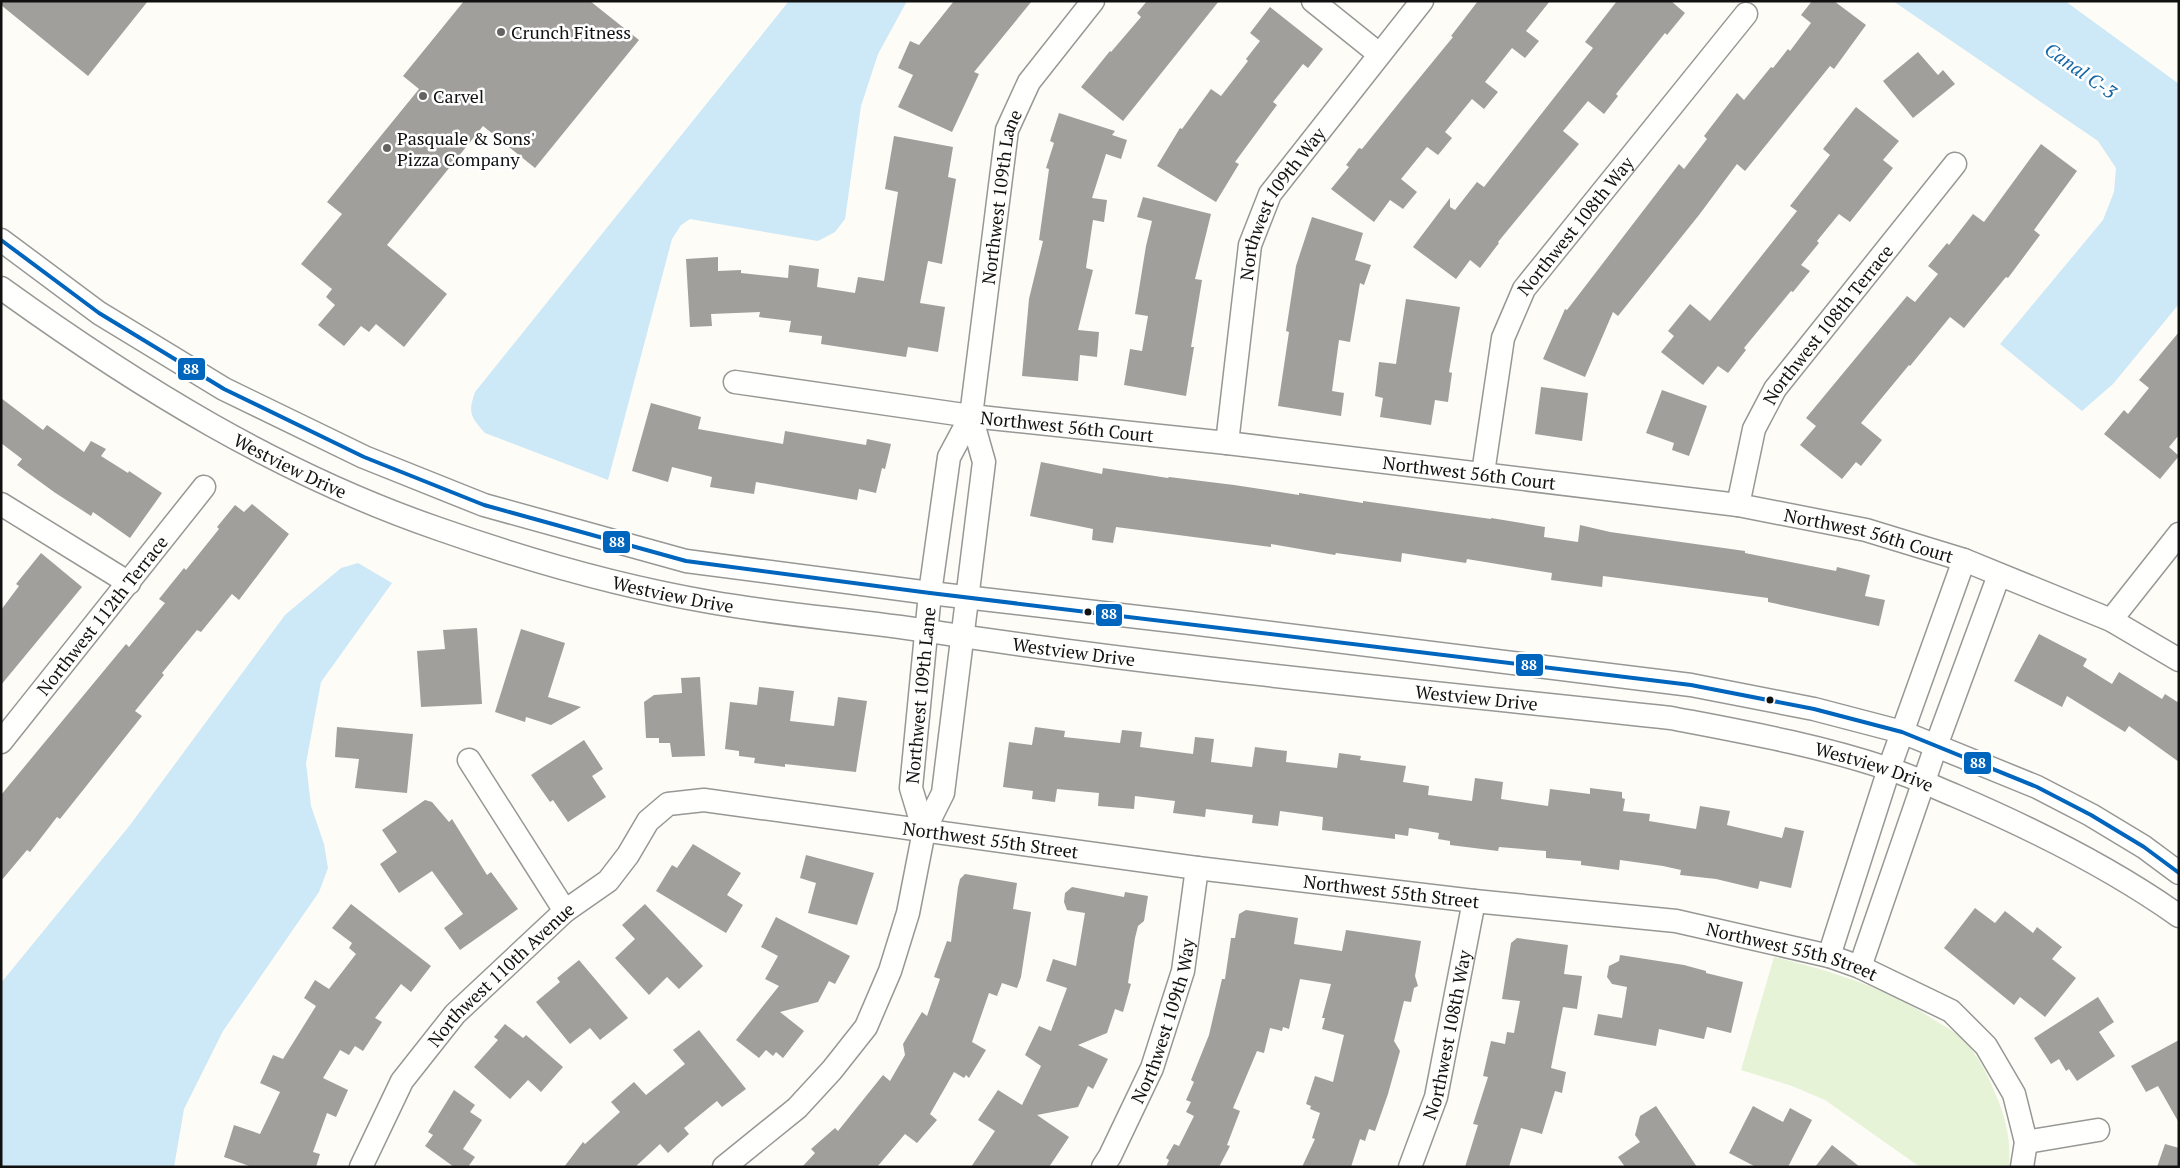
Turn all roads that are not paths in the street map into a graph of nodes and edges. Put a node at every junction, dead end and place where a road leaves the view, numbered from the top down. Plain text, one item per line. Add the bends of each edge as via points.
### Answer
1 (1093, 1) edge
2 (1313, 1) edge
3 (1422, 1) edge
4 (1746, 14) dead end
5 (1379, 54) junction
6 (1955, 164) dead end
7 (1, 240) edge
8 (1, 288) edge
9 (735, 382) dead end
10 (971, 416) junction
11 (1227, 443) junction
12 (1483, 473) junction
13 (204, 487) dead end
14 (1, 504) edge
15 (1738, 505) junction
16 (2179, 534) edge
17 (1964, 560) junction
18 (1999, 575) junction
19 (129, 583) junction
20 (930, 593) junction
21 (967, 597) junction
22 (2112, 620) junction
23 (926, 630) junction
24 (962, 636) junction
25 (2179, 660) edge
26 (1902, 732) junction
27 (1, 742) edge
28 (1936, 746) junction
29 (469, 760) dead end
30 (1889, 769) junction
31 (1924, 783) junction
32 (668, 804) joint
33 (924, 831) junction
34 (1197, 868) junction
35 (2179, 873) edge
36 (1474, 901) junction
37 (565, 911) junction
38 (2179, 916) edge
39 (1829, 956) junction
40 (1860, 967) junction
41 (2098, 1130) dead end
42 (2026, 1142) junction
43 (361, 1167) edge
44 (724, 1167) edge
45 (1103, 1167) edge
46 (1410, 1167) edge
47 (2022, 1167) edge

1 - 10 street, Northwest 109th Lane via 1029,82 1007,130
2 - 5 street
3 - 5 street, Northwest 109th Way
4 - 12 street, Northwest 108th Way via 1524,289 1503,338
5 - 11 street, Northwest 109th Way via 1270,194 1256,228 1250,245
6 - 15 street, Northwest 108th Terrace via 1775,390 1754,429
7 - 20 street, Westview Drive via 99,313 196,374 355,452 438,488 492,507 686,561
8 - 23 street, Westview Drive via 98,357 205,423 350,494 437,529 588,575 710,602
9 - 10 street, Northwest 56th Court
10 - 11 street, Northwest 56th Court
10 - 20 street, Northwest 109th Lane via 949,458
10 - 21 street, Northwest 109th Lane via 984,462
11 - 12 street, Northwest 56th Court
12 - 15 street, Northwest 56th Court
13 - 19 street, Northwest 112th Terrace
14 - 19 street
15 - 17 street, Northwest 56th Court via 1866,530
16 - 22 street
17 - 18 street, Northwest 56th Court
17 - 26 street
18 - 22 street, Northwest 56th Court
18 - 28 street
19 - 27 street, Northwest 112th Terrace
20 - 21 street, Westview Drive
20 - 23 street, Northwest 109th Lane
21 - 24 street, Northwest 109th Lane
21 - 26 street, Westview Drive via 1691,685 1814,709
22 - 25 street, Northwest 56th Court
23 - 24 street, Westview Drive
23 - 33 street, Northwest 109th Lane via 911,788
24 - 30 street, Westview Drive via 1232,670 1671,718 1807,746
24 - 33 street, Northwest 109th Lane via 943,793
26 - 28 street, Westview Drive
26 - 30 street
28 - 31 street
28 - 35 street, Westview Drive via 2037,787 2091,815
29 - 37 street
30 - 31 street, Westview Drive
30 - 39 street
31 - 38 street, Westview Drive via 2057,843
31 - 40 street
32 - 33 street, Northwest 55th Street via 704,800
32 - 37 street, Northwest 110th Avenue via 648,821 608,881
33 - 34 street, Northwest 55th Street
33 - 44 street, Northwest 109th Lane via 908,913 890,971 866,1028 797,1108
34 - 36 street, Northwest 55th Street
34 - 45 street, Northwest 109th Way via 1183,971 1152,1068
36 - 39 street, Northwest 55th Street via 1676,921
36 - 46 street, Northwest 108th Way via 1436,1097
37 - 43 street, Northwest 110th Avenue via 455,1014 402,1081
39 - 40 street, Northwest 55th Street
40 - 42 street, Northwest 55th Street via 1951,1011 1986,1046 2014,1094
41 - 42 street
42 - 47 street

